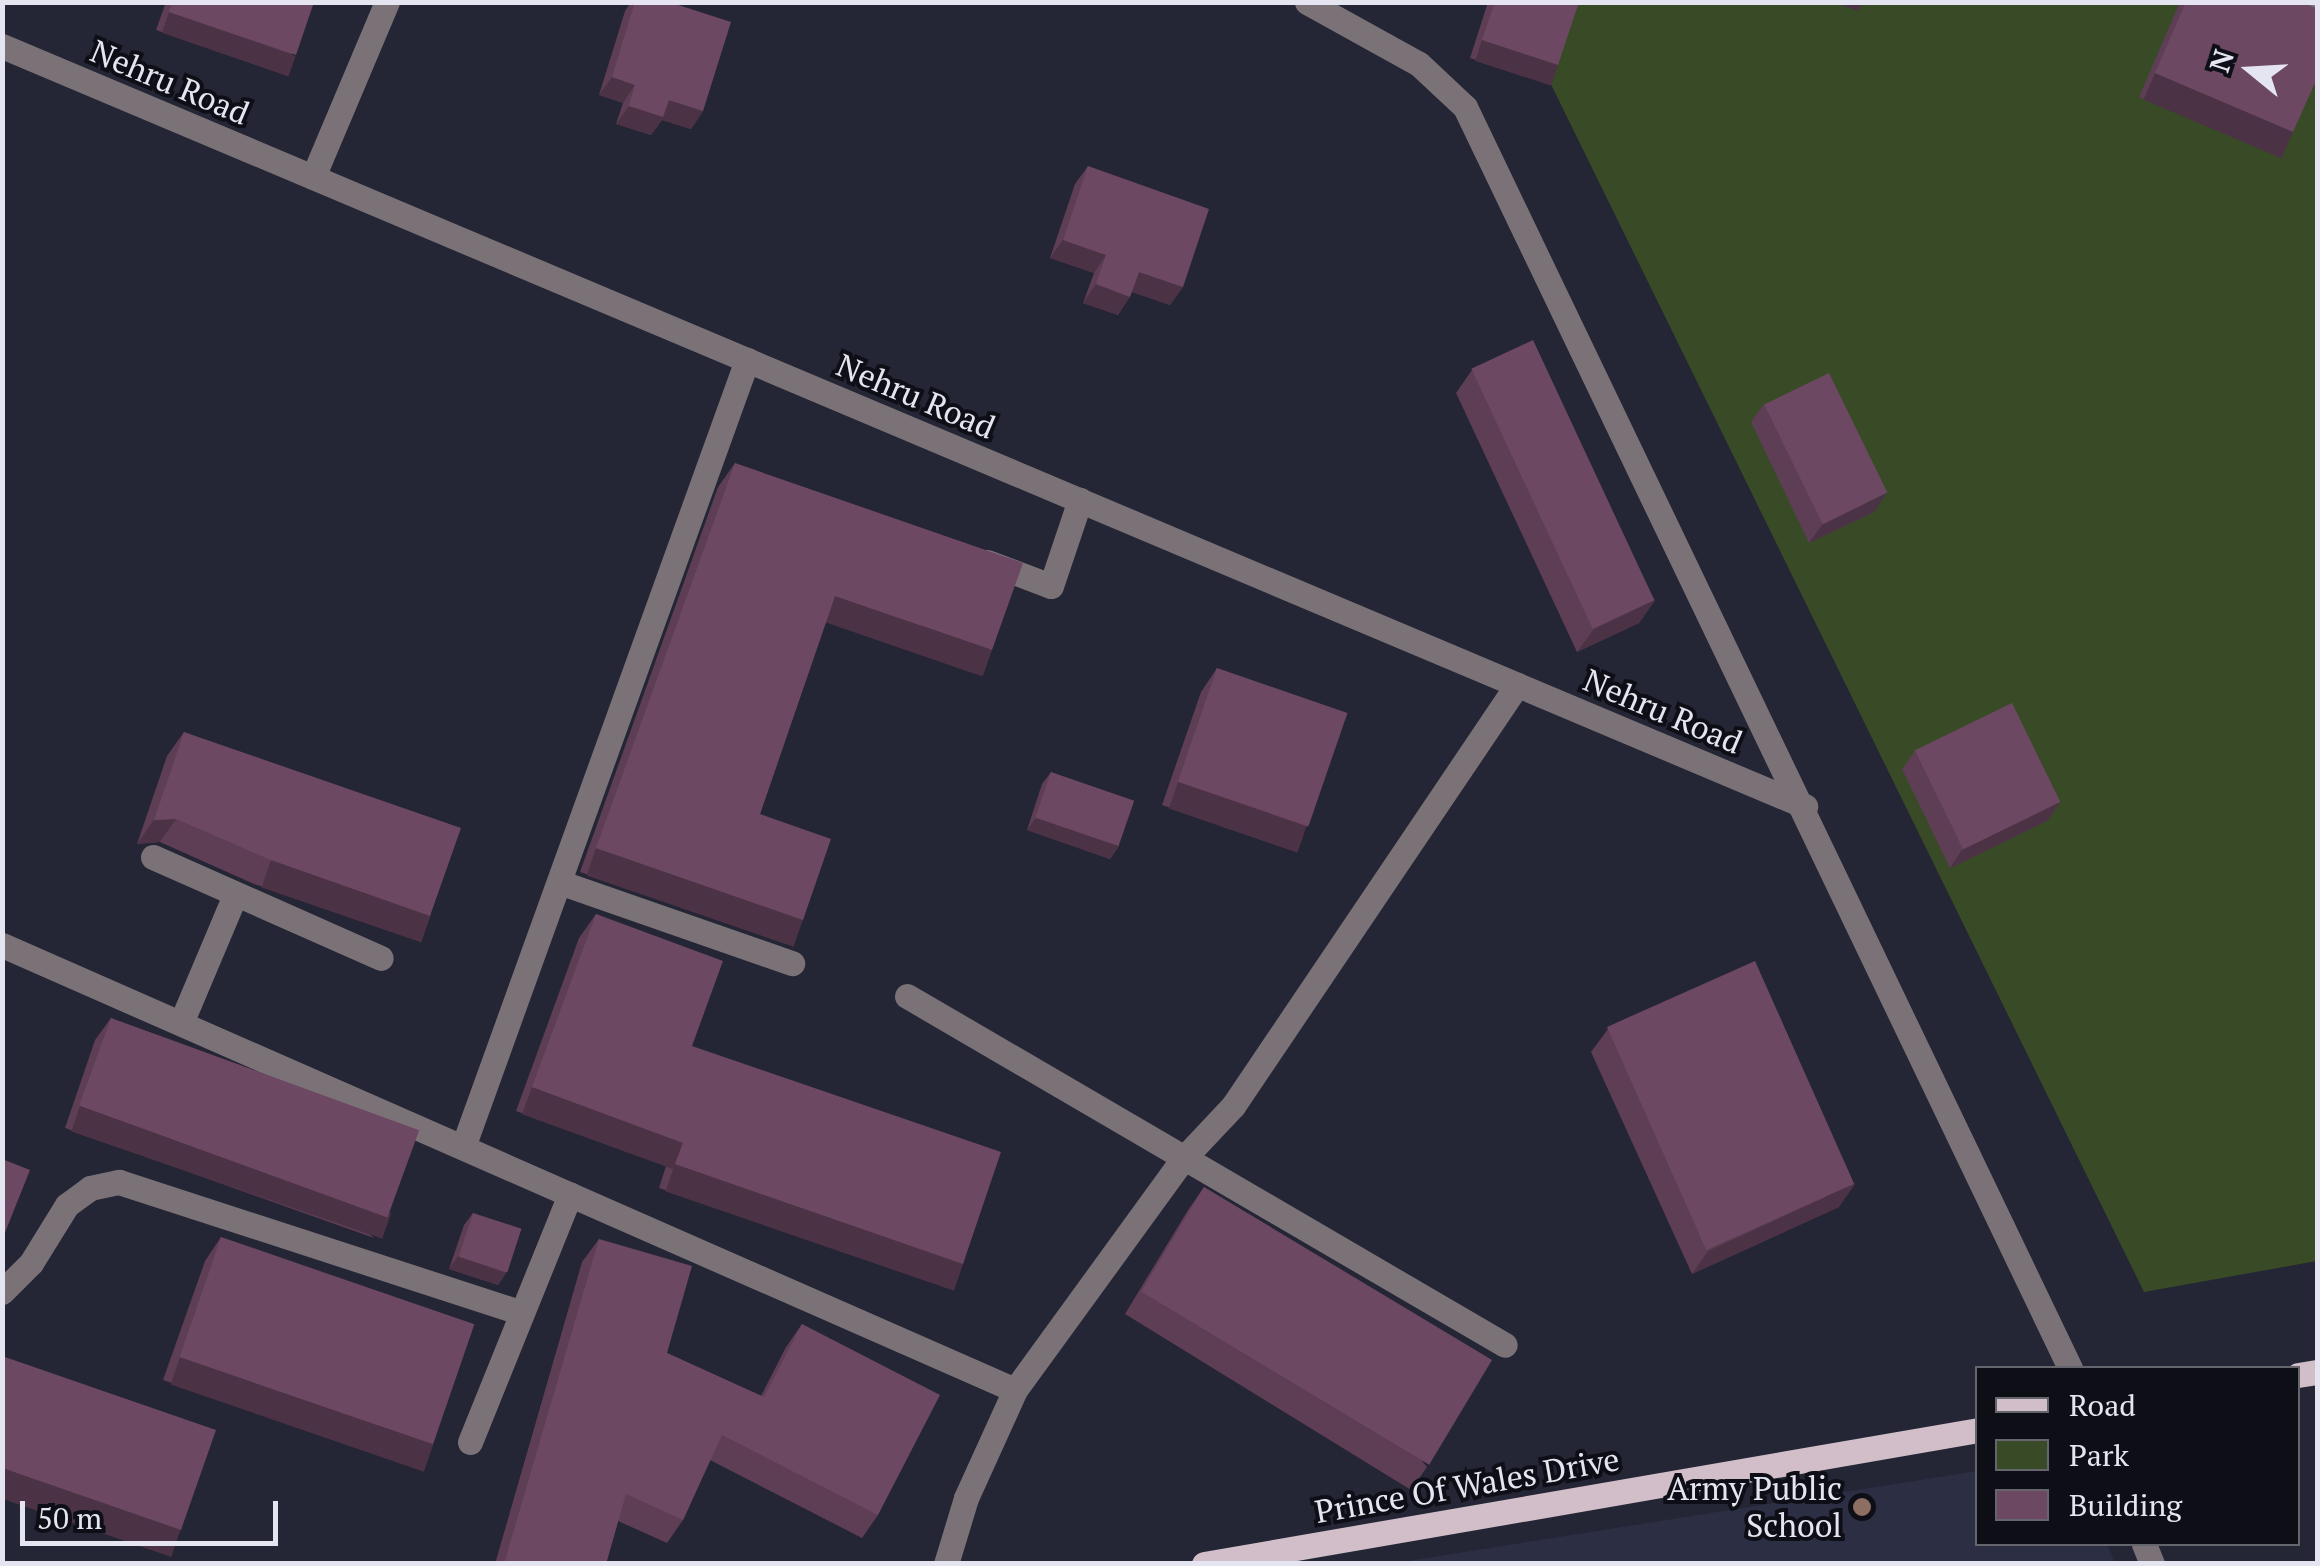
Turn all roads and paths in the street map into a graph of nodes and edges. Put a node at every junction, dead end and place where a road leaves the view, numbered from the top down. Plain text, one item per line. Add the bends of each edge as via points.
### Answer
1 (386, 2) edge
2 (1306, 2) edge
3 (2306, 2) edge
4 (2318, 5) edge
5 (2, 46) edge
6 (313, 177) junction
7 (747, 360) junction
8 (1080, 500) junction
9 (962, 552) edge
10 (1517, 685) junction
11 (1805, 806) junction
12 (153, 858) dead end
13 (559, 882) junction
14 (234, 895) junction
15 (2, 945) edge
16 (381, 958) dead end
17 (792, 963) dead end
18 (907, 996) dead end
19 (181, 1023) junction
20 (463, 1147) junction
21 (1183, 1160) junction
22 (570, 1194) junction
23 (2, 1292) edge
24 (518, 1312) junction
25 (1506, 1346) dead end
26 (2069, 1366) edge
27 (1015, 1390) junction
28 (1975, 1431) edge
29 (470, 1442) dead end
30 (946, 1564) edge
31 (1204, 1564) edge

1 - 6 street
2 - 11 street via 1419,64 1465,108
3 - 4 street
5 - 6 street, Nehru Road
6 - 7 street, Nehru Road
7 - 8 street, Nehru Road
7 - 13 street via 720,461
8 - 9 street via 1051,586
8 - 10 street, Nehru Road
10 - 11 street, Nehru Road
10 - 21 street via 1233,1106
11 - 26 street
12 - 14 street
13 - 17 street
13 - 20 street
14 - 16 street
14 - 19 street
15 - 19 street
18 - 21 street
19 - 20 street
20 - 22 street
21 - 25 street
21 - 27 street
22 - 24 street
22 - 27 street
23 - 24 street via 31,1264 67,1205 90,1188 119,1182
24 - 29 street
27 - 30 street via 966,1498
28 - 31 main road, Prince Of Wales Drive

